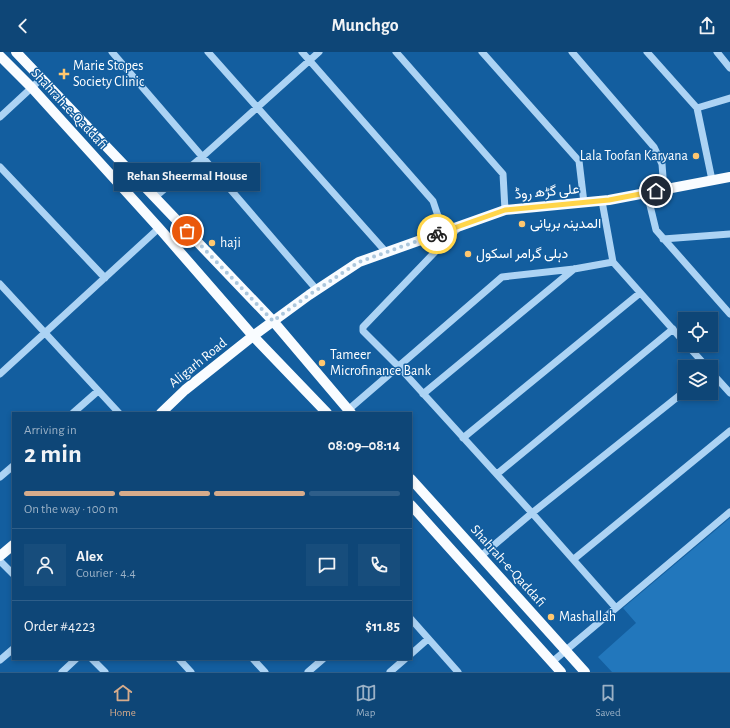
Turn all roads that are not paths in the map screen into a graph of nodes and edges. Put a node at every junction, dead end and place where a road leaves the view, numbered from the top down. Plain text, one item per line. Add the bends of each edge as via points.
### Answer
1 (16, 52) edge
2 (112, 52) edge
3 (208, 52) edge
4 (302, 52) edge
5 (319, 52) edge
6 (396, 52) edge
7 (482, 52) edge
8 (572, 52) edge
9 (647, 52) edge
10 (717, 52) edge
11 (0, 56) edge
12 (309, 61) junction
13 (730, 68) edge
14 (41, 79) junction
15 (32, 88) junction
16 (730, 98) edge
17 (257, 108) junction
18 (697, 108) junction
19 (0, 117) edge
20 (202, 157) junction
21 (0, 167) edge
22 (730, 177) edge
23 (712, 180) junction
24 (664, 190) junction
25 (648, 193) junction
26 (155, 197) junction
27 (602, 201) junction
28 (584, 203) junction
29 (505, 210) junction
30 (459, 226) junction
31 (159, 228) junction
32 (443, 231) junction
33 (728, 236) edge
34 (663, 239) junction
35 (386, 252) junction
36 (613, 262) junction
37 (574, 269) junction
38 (105, 278) junction
39 (0, 284) edge
40 (317, 290) junction
41 (640, 293) junction
42 (730, 314) edge
43 (273, 321) junction
44 (672, 329) junction
45 (44, 332) junction
46 (678, 335) edge
47 (254, 336) junction
48 (693, 352) edge
49 (701, 360) edge
50 (398, 367) junction
51 (0, 374) edge
52 (718, 380) edge
53 (98, 391) junction
54 (730, 393) edge
55 (423, 394) junction
56 (678, 397) edge
57 (350, 411) edge
58 (74, 412) edge
59 (118, 412) edge
60 (161, 412) edge
61 (326, 412) edge
62 (730, 431) edge
63 (463, 438) junction
64 (12, 467) edge
65 (497, 474) junction
66 (0, 477) edge
67 (412, 480) edge
68 (412, 508) edge
69 (730, 512) edge
70 (532, 513) junction
71 (12, 546) edge
72 (0, 556) edge
73 (481, 556) junction
74 (574, 559) junction
75 (0, 560) edge
76 (12, 573) edge
77 (616, 608) junction
78 (412, 620) edge
79 (428, 639) junction
80 (12, 650) edge
81 (566, 651) junction
82 (412, 653) edge
83 (0, 660) edge
84 (75, 660) edge
85 (93, 660) edge
86 (180, 660) edge
87 (254, 660) edge
88 (322, 660) edge
89 (404, 660) edge
90 (552, 662) junction
91 (62, 672) edge
92 (105, 672) edge
93 (191, 672) edge
94 (265, 672) edge
95 (308, 672) edge
96 (390, 672) edge
97 (458, 672) edge
98 (561, 672) edge
99 (585, 672) edge

1 - 14 main road, Shahrah-e-Qaddafi
2 - 20 street
3 - 17 street
4 - 12 street
5 - 12 street
6 - 29 street via 503,174
7 - 28 street via 579,162
8 - 24 street via 654,147 662,164
9 - 18 street
10 - 13 street
11 - 15 main road, Shahrah-e-Qaddafi
12 - 17 street
12 - 32 street via 433,201
14 - 15 street
14 - 26 main road, Shahrah-e-Qaddafi
15 - 19 street
15 - 31 main road, Shahrah-e-Qaddafi
16 - 18 street
17 - 20 street
17 - 35 street
18 - 23 street
20 - 26 street
20 - 40 street
21 - 38 street
22 - 23 main road, علی گڑھ روڈ
23 - 24 main road, علی گڑھ روڈ
24 - 25 main road, علی گڑھ روڈ
25 - 27 main road, علی گڑھ روڈ
25 - 34 street via 656,230
26 - 43 main road, Shahrah-e-Qaddafi
27 - 28 main road, علی گڑھ روڈ
27 - 36 street
28 - 29 main road, علی گڑھ روڈ
29 - 30 main road, علی گڑھ روڈ
30 - 32 main road, علی گڑھ روڈ
30 - 50 street via 363,327 363,331
31 - 38 street
31 - 47 main road, Shahrah-e-Qaddafi
32 - 35 main road, علی گڑھ روڈ
33 - 34 street
34 - 42 street
35 - 40 main road, علی گڑھ روڈ via 359,262
36 - 37 street
36 - 41 street
37 - 50 street via 502,277
37 - 55 street
38 - 45 street
39 - 45 street
40 - 43 main road, علی گڑھ روڈ
41 - 44 street
41 - 63 street
43 - 47 main road, علی گڑھ روڈ
43 - 57 main road, Shahrah-e-Qaddafi
44 - 46 street
44 - 65 street
45 - 51 street
45 - 53 street
47 - 60 main road, Aligarh Road
47 - 61 main road, Shahrah-e-Qaddafi
48 - 49 street
50 - 55 street
50 - 57 street
52 - 54 street
53 - 58 street
53 - 59 street
55 - 63 street
56 - 70 street
62 - 74 street
63 - 65 street
64 - 66 street
65 - 70 street
67 - 73 main road, Shahrah-e-Qaddafi
68 - 90 main road
69 - 77 street
70 - 73 street
70 - 74 street
71 - 72 main road
73 - 81 main road, Shahrah-e-Qaddafi
74 - 77 street
75 - 76 street
77 - 81 street
78 - 79 street
79 - 82 street
79 - 97 street
80 - 83 street
81 - 90 street
81 - 99 main road, Shahrah-e-Qaddafi
84 - 91 street
85 - 92 street
86 - 93 street
87 - 94 street
88 - 95 street
89 - 96 street
90 - 98 main road

